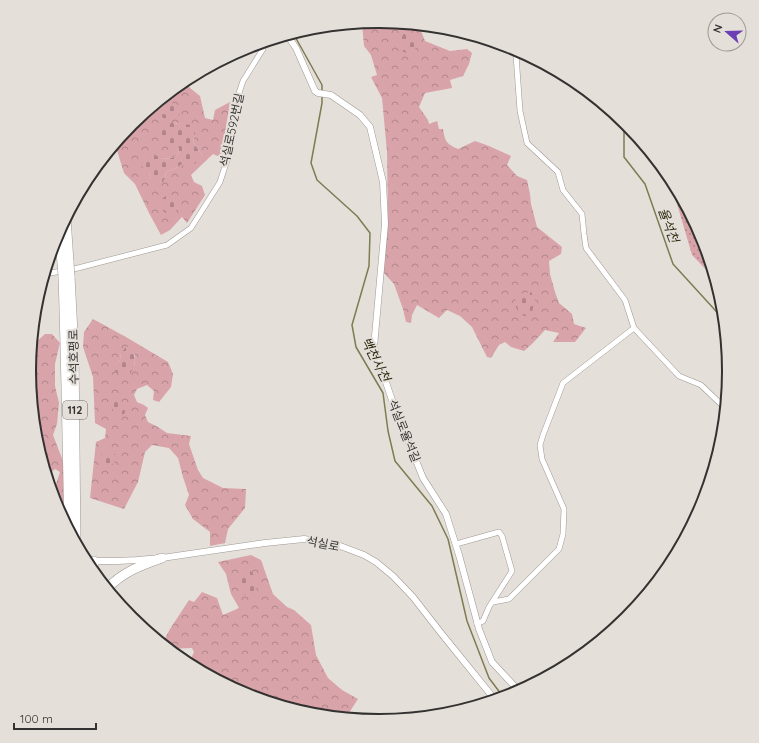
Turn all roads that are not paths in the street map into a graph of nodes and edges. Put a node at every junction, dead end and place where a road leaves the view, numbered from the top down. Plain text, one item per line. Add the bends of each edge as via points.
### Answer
1 (291, 40) edge
2 (263, 48) edge
3 (516, 56) edge
4 (66, 232) edge
5 (61, 242) edge
6 (65, 263) junction
7 (51, 273) edge
8 (66, 276) junction
9 (634, 328) junction
10 (721, 404) edge
11 (69, 518) edge
12 (76, 532) edge
13 (456, 544) junction
14 (162, 558) junction
15 (94, 561) edge
16 (111, 585) edge
17 (493, 602) junction
18 (477, 624) junction
19 (515, 687) edge
20 (492, 696) edge

1 - 13 street, 석실로율석길 via 315,91 331,95 360,115 370,127 383,182 385,224 374,347 423,478 446,514
2 - 7 street, 석실로592번길 via 243,81 239,93 230,128 227,160 220,182 191,228 168,245
3 - 9 street via 520,111 527,143 558,172 563,190 582,214 586,248 626,300
4 - 6 highway, 수석호평로 / 112
5 - 6 highway, 수석호평로 / 112
6 - 8 highway, 수석호평로 / 112, bridge
8 - 11 highway, 수석호평로 / 112
8 - 12 highway, 수석호평로 / 112 via 74,352
9 - 10 street via 679,376 701,385
9 - 17 street via 564,383 540,445 542,459 564,508 563,534 559,549 509,599
13 - 17 street via 499,532 502,536 512,571
13 - 18 street, 석실로율석길
14 - 15 street, 석실로
14 - 16 highway via 128,571
14 - 20 street, 석실로 via 265,542 304,539 335,544 364,555 393,576 413,597
17 - 18 street via 483,621
18 - 19 street, 석실로율석길 via 492,662

